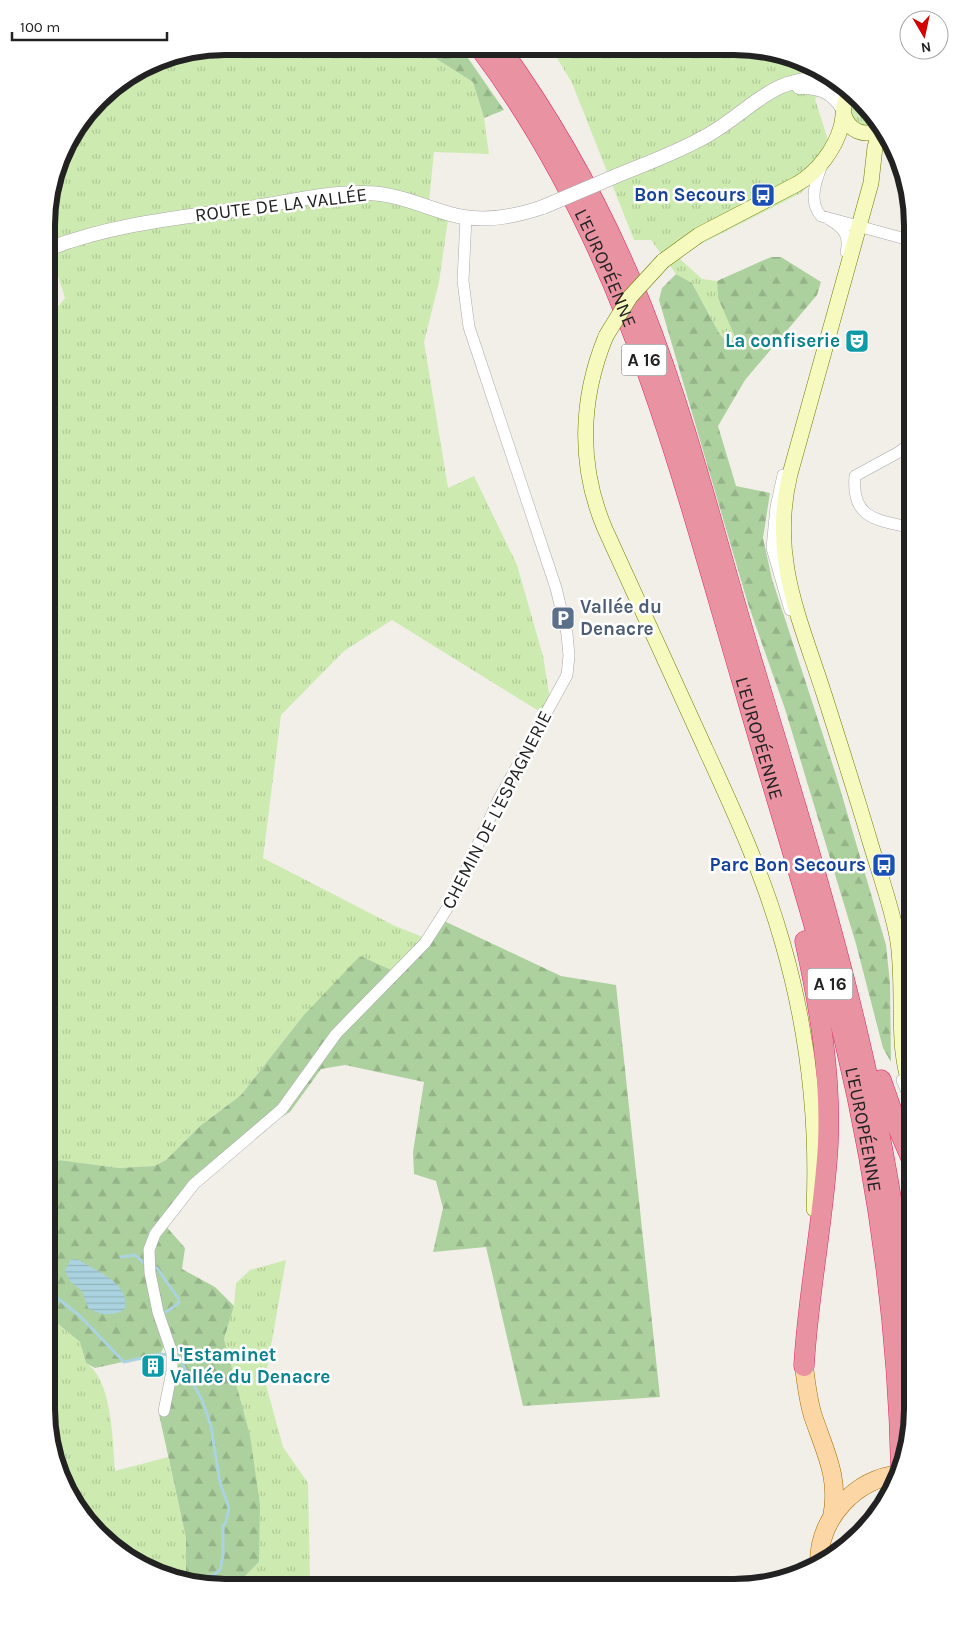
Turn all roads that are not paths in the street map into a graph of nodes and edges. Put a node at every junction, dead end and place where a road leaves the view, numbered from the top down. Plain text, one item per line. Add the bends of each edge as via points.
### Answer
1 (485, 55) edge
2 (505, 55) edge
3 (820, 79) edge
4 (846, 97) edge
5 (754, 104) junction
6 (843, 112) junction
7 (876, 132) edge
8 (878, 135) edge
9 (826, 156) junction
10 (466, 217) junction
11 (830, 220) junction
12 (859, 226) junction
13 (904, 238) edge
14 (55, 246) edge
15 (904, 448) edge
16 (904, 525) edge
17 (747, 699) junction
18 (837, 746) junction
19 (858, 815) junction
20 (854, 1012) junction
21 (904, 1064) edge
22 (904, 1082) edge
23 (904, 1141) edge
24 (904, 1292) edge
25 (804, 1366) junction
26 (164, 1411) dead end
27 (900, 1445) edge
28 (889, 1476) edge
29 (832, 1518) junction
30 (820, 1555) edge

1 - 17 highway, L'EUROPÉENNE / A 16 via 556,165 597,242 621,299 665,421
2 - 20 highway, L'EUROPÉENNE / A 16 via 584,182 650,328 702,491
3 - 5 street via 784,84
4 - 6 main road
5 - 6 street via 781,91 802,86 830,93
5 - 10 street, ROUTE DE LA VALLÉE, bridge via 699,140 543,207 502,217
6 - 7 main road via 849,125 857,132
6 - 9 main road via 840,132
8 - 12 main road via 872,178
9 - 11 street via 816,182 815,203 820,214
9 - 25 main road, bridge via 802,181 699,235 663,260 630,297 606,336 590,381 586,409 586,454 594,498 757,866 785,948 802,1026 811,1098 814,1178 803,1315
10 - 14 street, ROUTE DE LA VALLÉE via 390,196 356,193 120,227
10 - 26 street, CHEMIN DE L'ESPAGNERIE via 463,281 469,328 556,588 567,634 567,675 498,801 454,896 424,943 336,1034 282,1109 194,1184 155,1234 149,1255 150,1273 172,1359
11 - 12 street
11 - 18 street via 845,232 848,244 786,466 776,507 772,548 776,569
12 - 13 street
12 - 18 main road via 790,474 782,520 788,580
15 - 16 street via 855,476 854,488 858,504 868,515
17 - 25 highway via 812,969 825,1057 827,1158
17 - 27 highway, L'EUROPÉENNE / A 16 via 824,960 860,1109 886,1269
18 - 19 main road
19 - 21 main road via 898,942
19 - 22 street via 890,934 895,973 898,1066
20 - 23 highway via 866,1029
20 - 24 highway, L'EUROPÉENNE / A 16 via 879,1122
25 - 29 main road via 810,1406 834,1476
28 - 29 main road via 861,1488
29 - 30 main road via 823,1538

